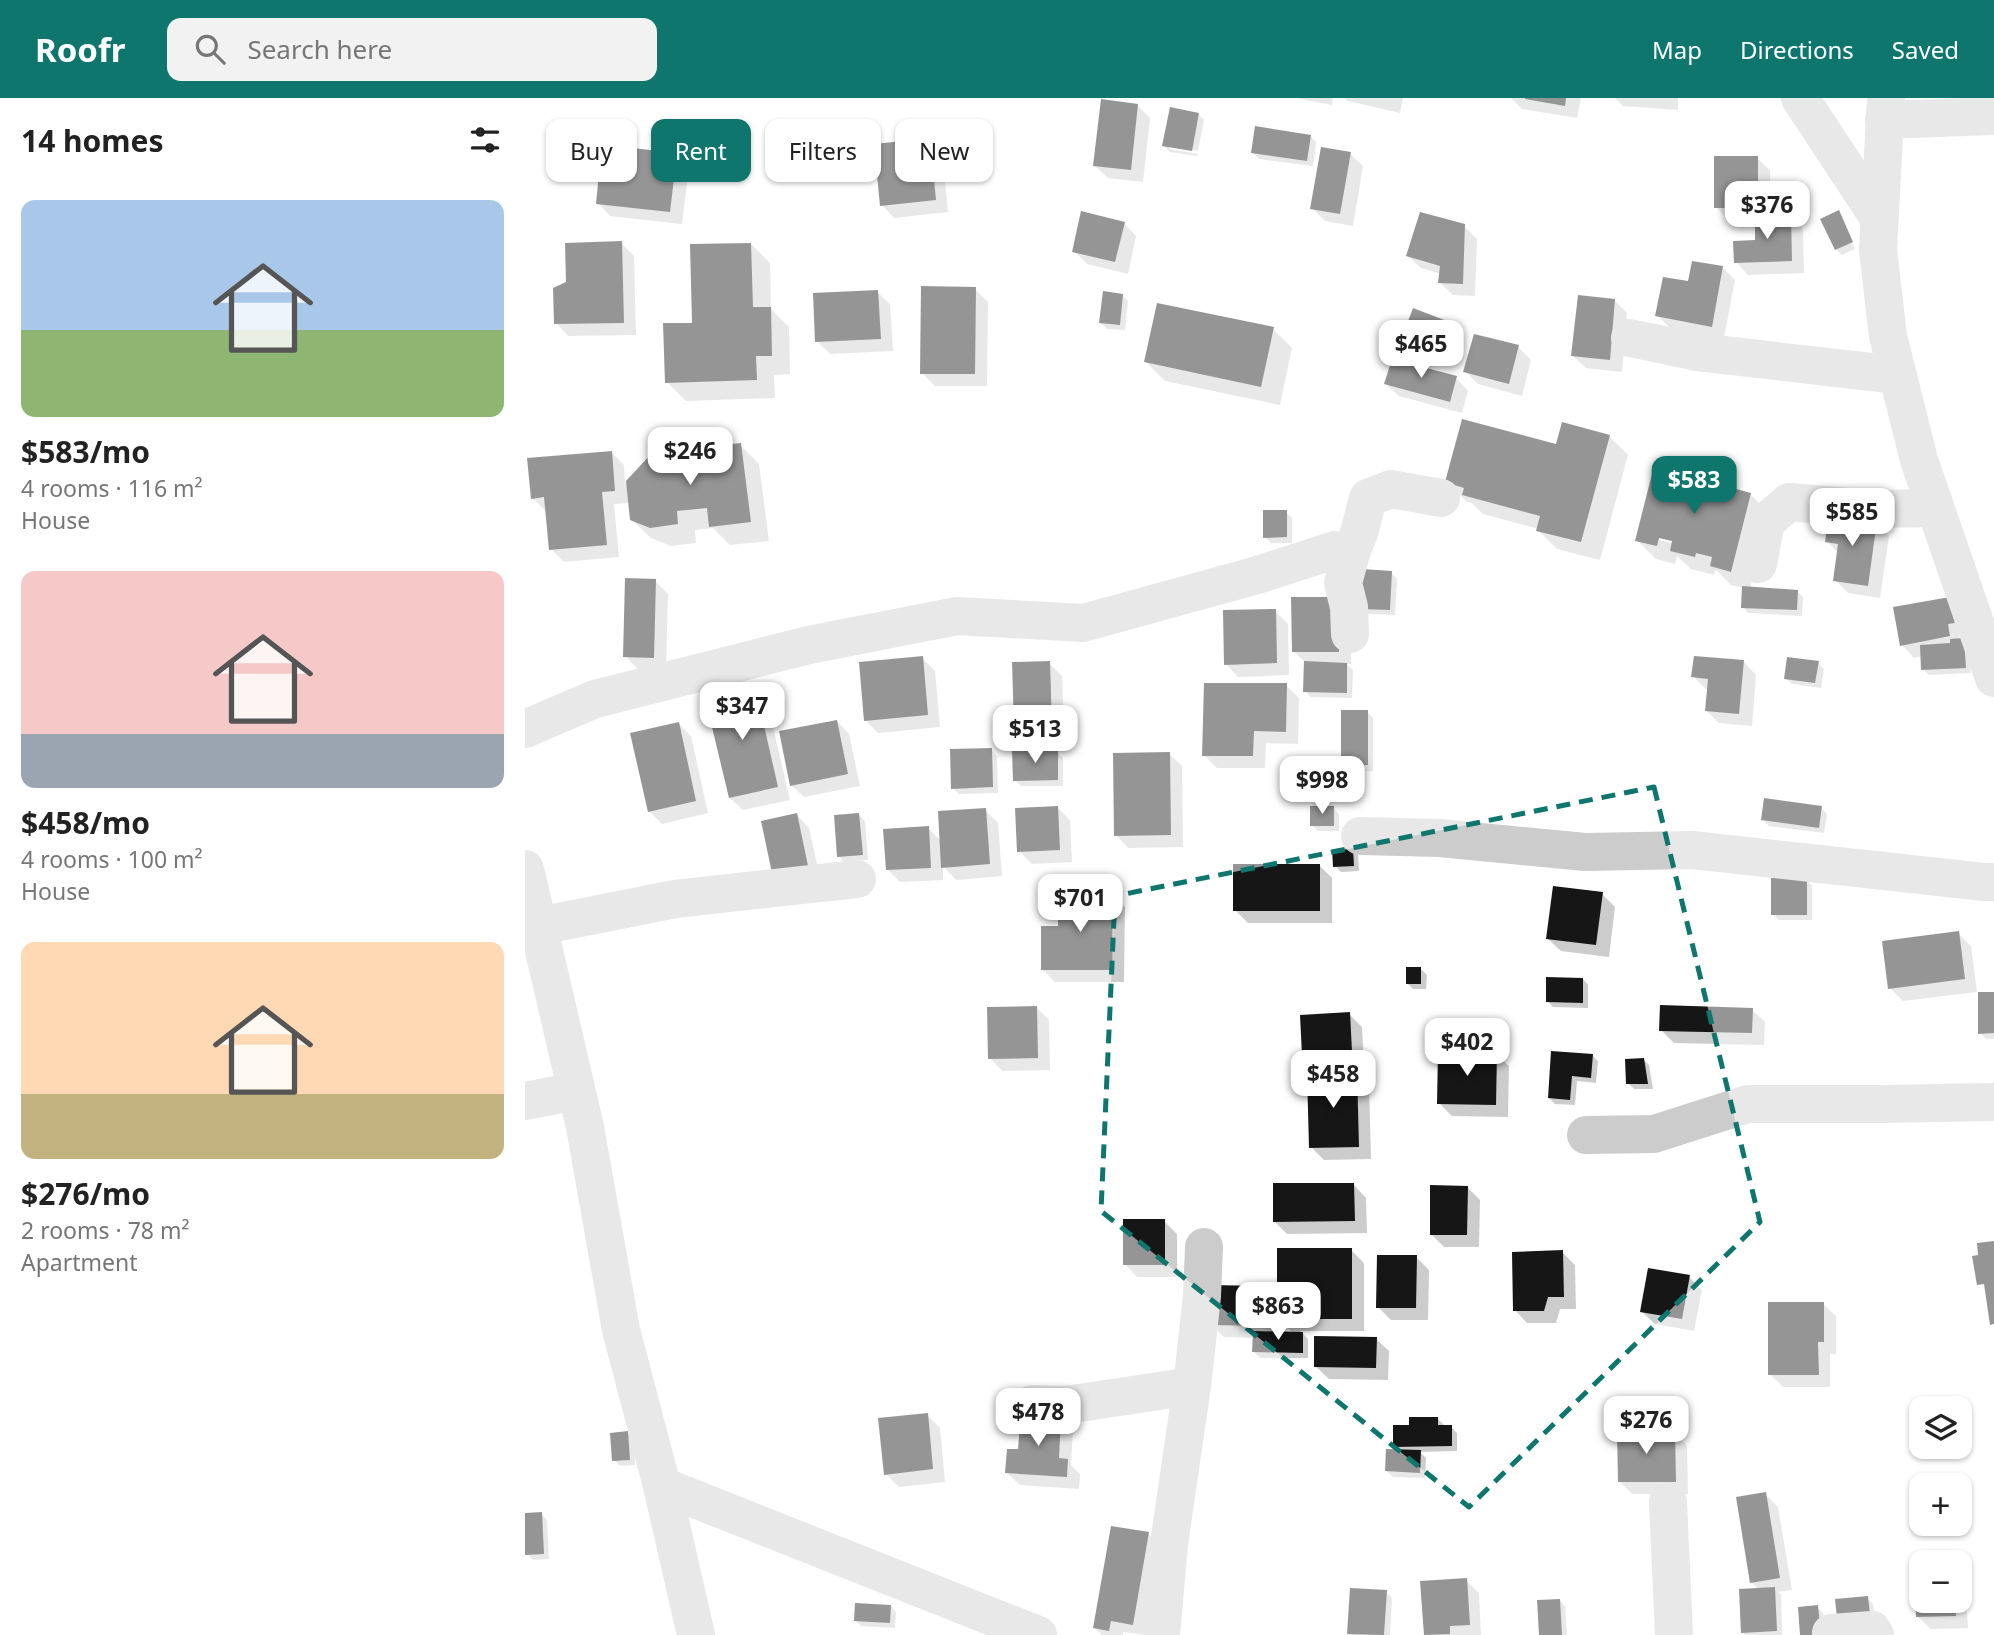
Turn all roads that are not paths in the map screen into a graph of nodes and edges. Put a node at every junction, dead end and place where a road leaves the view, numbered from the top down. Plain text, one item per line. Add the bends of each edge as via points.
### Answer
1 (1800, 98) edge
2 (1885, 109) edge
3 (1994, 116) edge
4 (1879, 218) junction
5 (1630, 338) dead end
6 (1898, 375) junction
7 (1441, 498) dead end
8 (1935, 508) junction
9 (1350, 553) junction
10 (1758, 564) dead end
11 (1350, 634) dead end
12 (1994, 678) edge
13 (525, 730) edge
14 (1360, 836) dead end
15 (525, 869) edge
16 (857, 879) dead end
17 (1994, 881) edge
18 (539, 926) junction
19 (576, 1091) junction
20 (525, 1101) edge
21 (1994, 1102) edge
22 (1586, 1135) dead end
23 (1204, 1247) dead end
24 (1192, 1386) junction
25 (1033, 1404) dead end
26 (662, 1486) junction
27 (1668, 1502) dead end
28 (1831, 1633) dead end
29 (696, 1635) edge
30 (1038, 1635) edge
31 (1161, 1635) edge
32 (1674, 1635) edge
33 (1875, 1635) edge

1 - 4 street
2 - 3 street
2 - 4 street
4 - 6 street via 1886,323
5 - 6 street via 1697,352
6 - 8 street
7 - 9 street via 1391,489 1368,498
8 - 10 street via 1874,509 1789,502 1766,522
8 - 12 street
9 - 11 street via 1343,583
9 - 13 street via 1335,550 1083,623 957,615 809,645 595,699
14 - 17 street via 1440,838 1584,852 1692,850
15 - 18 street
16 - 18 street via 675,899
18 - 19 street
19 - 20 street
19 - 26 street via 621,1330
21 - 22 street via 1748,1104 1654,1134
23 - 24 street
24 - 25 street via 1066,1405
24 - 31 street
26 - 29 street
26 - 30 street
27 - 32 street
28 - 33 street via 1872,1630

